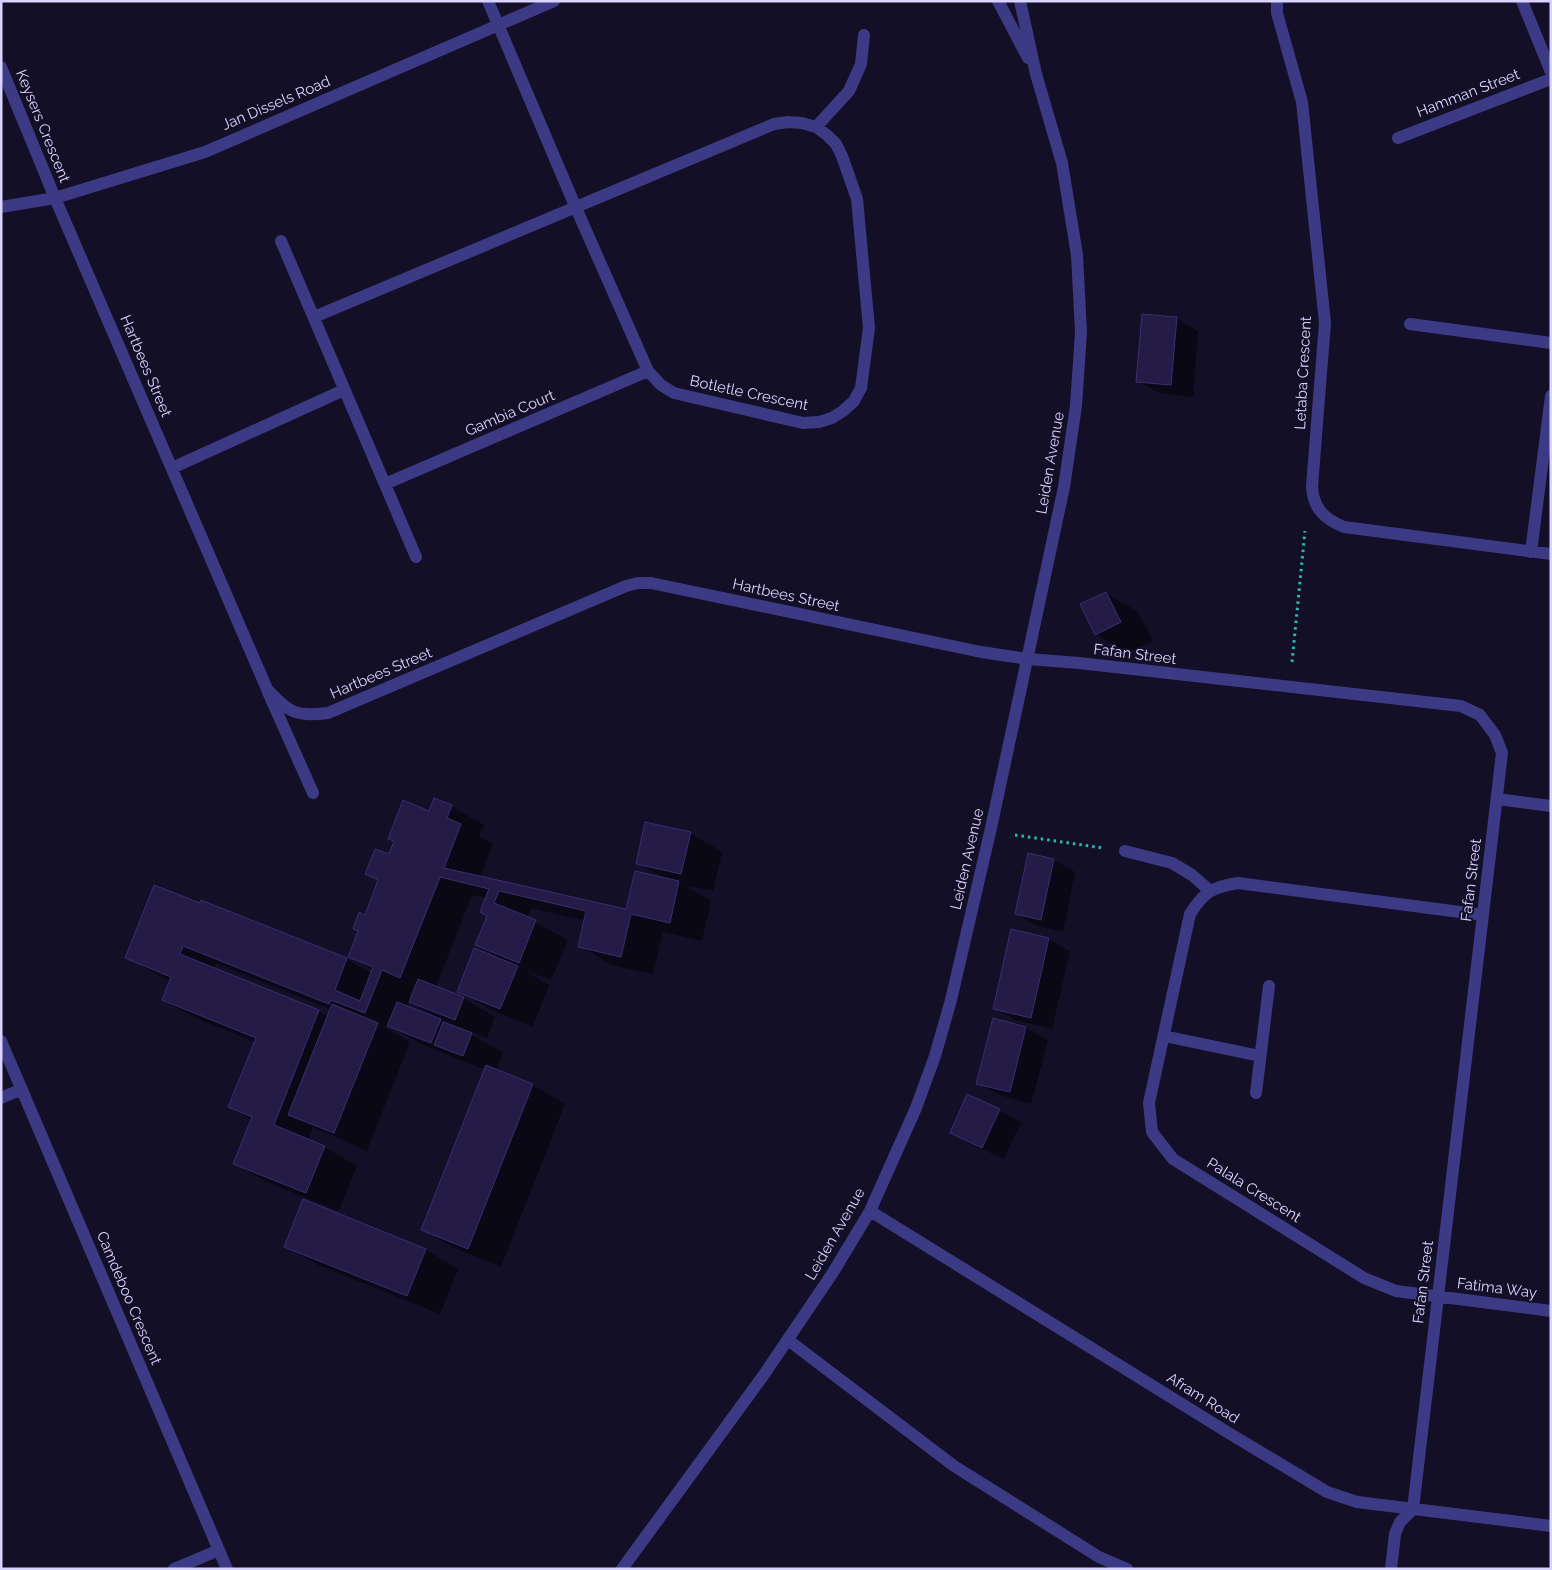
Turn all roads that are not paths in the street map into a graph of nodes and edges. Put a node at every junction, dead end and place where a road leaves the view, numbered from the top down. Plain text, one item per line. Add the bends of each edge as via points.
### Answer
1 (488, 1) edge
2 (554, 1) edge
3 (998, 1) edge
4 (1020, 1) edge
5 (1277, 1) edge
6 (1522, 1) edge
7 (498, 26) junction
8 (864, 35) dead end
9 (1, 67) edge
10 (1551, 72) edge
11 (1036, 74) junction
12 (1551, 79) edge
13 (816, 128) junction
14 (1398, 138) dead end
15 (56, 198) junction
16 (1, 208) edge
17 (576, 208) junction
18 (281, 241) dead end
19 (314, 317) junction
20 (1410, 324) dead end
21 (1551, 343) edge
22 (648, 371) junction
23 (344, 390) junction
24 (1551, 396) edge
25 (172, 468) junction
26 (386, 484) junction
27 (1531, 552) junction
28 (1551, 554) edge
29 (416, 557) dead end
30 (1028, 659) junction
31 (267, 689) junction
32 (313, 793) dead end
33 (1497, 799) junction
34 (1551, 806) edge
35 (1125, 851) road end
36 (1209, 890) junction
37 (1483, 915) junction
38 (1269, 986) dead end
39 (1164, 1036) junction
40 (1, 1041) edge
41 (1260, 1056) junction
42 (22, 1089) junction
43 (1256, 1093) dead end
44 (1, 1098) edge
45 (870, 1211) junction
46 (1438, 1297) junction
47 (1551, 1312) edge
48 (788, 1340) junction
49 (1413, 1509) junction
50 (1551, 1526) edge
51 (219, 1550) junction
52 (174, 1569) edge
53 (227, 1569) edge
54 (622, 1569) edge
55 (1126, 1569) edge
56 (1391, 1569) edge

1 - 7 street, Botletle Crescent
2 - 7 street, Jan Dissels Road
3 - 11 street, Leiden Avenue
4 - 11 street, Leiden Avenue
5 - 27 street, Letaba Crescent via 1278,18 1302,102 1325,323 1312,496 1321,513 1344,527
6 - 10 street
7 - 15 street, Jan Dissels Road via 205,152
7 - 17 street, Botletle Crescent
8 - 13 street via 861,64 849,91
9 - 15 street, Keysers Crescent
11 - 30 street, Leiden Avenue via 1062,163 1078,255 1081,332 1076,406 1064,487
12 - 14 street, Hamman Street
13 - 17 street, Botletle Crescent via 802,123 774,124
13 - 22 street, Botletle Crescent via 836,144 857,199 869,328 861,388 854,401 832,418 803,422 674,393
15 - 16 street, Jan Dissels Road
15 - 25 street, Hartbees Street
17 - 19 street
17 - 22 street, Botletle Crescent
18 - 19 street
19 - 23 street
20 - 21 street
22 - 26 street, Gambia Court
23 - 25 street
23 - 26 street
24 - 27 street
25 - 31 street, Hartbees Street
26 - 29 street
27 - 28 street
30 - 31 street, Hartbees Street via 638,583 328,713 295,713
30 - 33 street, Fafan Street via 1461,706 1480,715 1496,735 1502,753
30 - 45 street, Leiden Avenue via 952,1000 912,1116
31 - 32 street
33 - 34 street
33 - 37 street, Fafan Street
35 - 36 street via 1172,863
36 - 37 street via 1238,883
36 - 39 street, Palala Crescent via 1190,914
37 - 46 street, Fafan Street
38 - 41 street
39 - 41 street
39 - 46 street, Palala Crescent via 1149,1103 1152,1132 1173,1159 1364,1278 1396,1291
40 - 42 street, Camdeboo Crescent
41 - 43 street
42 - 44 street
42 - 51 street, Camdeboo Crescent
45 - 48 street, Leiden Avenue
45 - 49 street, Afram Road via 1328,1492 1357,1502
46 - 47 street, Fatima Way
46 - 49 street, Fafan Street
48 - 54 street, Leiden Avenue
48 - 55 street via 954,1466 1100,1557
49 - 50 street, Afram Road
49 - 56 street via 1400,1522
51 - 52 street
51 - 53 street, Camdeboo Crescent

